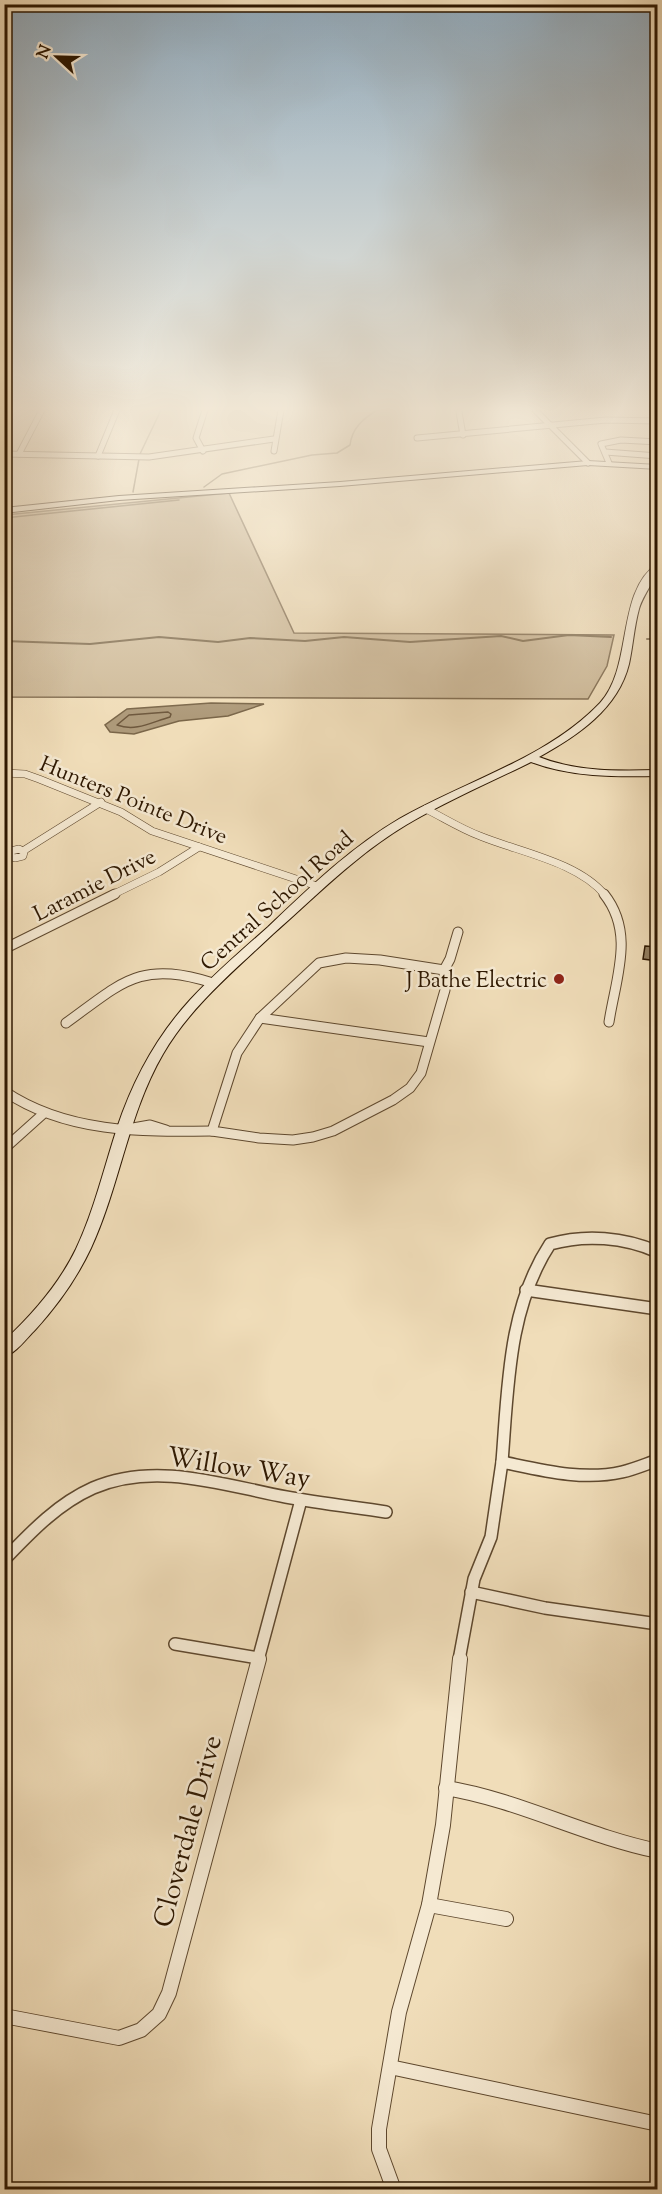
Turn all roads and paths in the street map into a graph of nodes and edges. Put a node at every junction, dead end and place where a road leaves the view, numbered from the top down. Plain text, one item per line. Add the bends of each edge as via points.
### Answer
1 (657, 566) edge
2 (528, 757) junction
3 (4, 773) edge
4 (657, 773) edge
5 (101, 802) junction
6 (426, 808) junction
7 (199, 847) junction
8 (23, 850) dead end
9 (317, 886) junction
10 (458, 932) dead end
11 (4, 949) edge
12 (444, 970) junction
13 (213, 983) junction
14 (260, 1018) junction
15 (609, 1022) dead end
16 (66, 1023) dead end
17 (429, 1042) junction
18 (4, 1091) edge
19 (42, 1114) junction
20 (128, 1128) junction
21 (212, 1131) junction
22 (4, 1149) edge
23 (657, 1252) edge
24 (526, 1290) junction
25 (657, 1309) edge
26 (4, 1351) edge
27 (657, 1460) edge
28 (502, 1462) junction
29 (301, 1500) junction
30 (386, 1512) dead end
31 (4, 1560) edge
32 (471, 1592) junction
33 (657, 1624) edge
34 (175, 1644) dead end
35 (258, 1658) junction
36 (446, 1788) junction
37 (657, 1851) edge
38 (429, 1905) junction
39 (506, 1919) dead end
40 (4, 2016) edge
41 (390, 2067) junction
42 (657, 2124) edge
43 (394, 2190) edge

1 - 2 main road, Central School Road via 638,597 626,660 615,690 569,734
2 - 4 main road via 588,772
2 - 6 main road, Central School Road
3 - 5 street, Hunters Pointe Drive via 25,774
5 - 7 street, Hunters Pointe Drive via 152,831
5 - 8 street
6 - 9 main road, Central School Road via 374,840
6 - 15 street via 481,837 558,863 584,877 602,893 617,915 621,933
7 - 9 street, Hunters Pointe Drive
7 - 11 street, Laramie Drive via 159,872
9 - 13 main road, Central School Road
10 - 12 street
12 - 14 street via 352,957 331,958 311,969
12 - 17 street via 445,990
13 - 16 street via 173,973 133,977
13 - 20 main road, Central School Road via 157,1053 137,1091
14 - 17 street
14 - 21 street via 237,1053
17 - 21 street via 421,1073 410,1088 333,1131 292,1140
18 - 19 street
19 - 20 street via 90,1125
19 - 22 street
20 - 21 street via 141,1124 166,1130
20 - 26 main road, Central School Road via 76,1264 36,1319
23 - 24 street via 610,1240 559,1240 539,1257
24 - 25 street
24 - 28 street via 514,1339
27 - 28 street via 621,1472 587,1476
28 - 32 street via 491,1537
29 - 30 street, Willow Way
29 - 31 street, Willow Way via 160,1476 106,1483 57,1509
29 - 35 street, Cloverdale Drive
32 - 33 street via 545,1608
32 - 36 street via 460,1654
34 - 35 street
35 - 40 street, Cloverdale Drive via 169,1993 159,2014 141,2030 119,2038
36 - 37 street via 498,1797 610,1841
36 - 38 street
38 - 39 street
38 - 41 street via 399,2012
41 - 42 street
41 - 43 street via 379,2149

